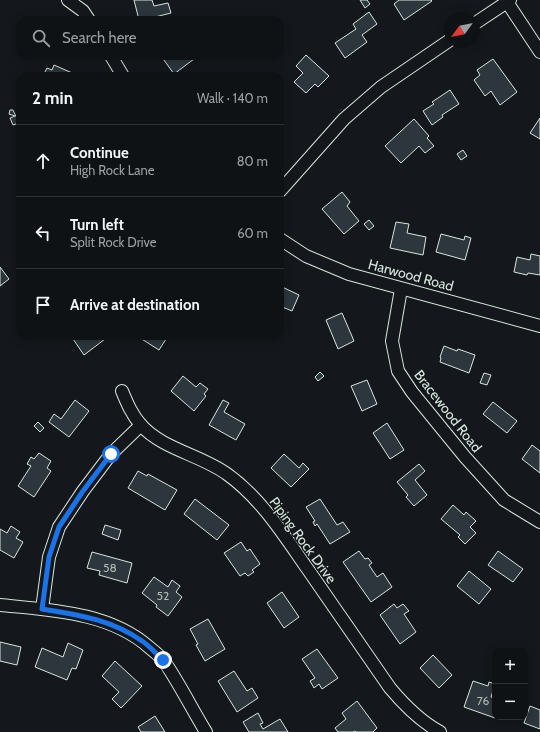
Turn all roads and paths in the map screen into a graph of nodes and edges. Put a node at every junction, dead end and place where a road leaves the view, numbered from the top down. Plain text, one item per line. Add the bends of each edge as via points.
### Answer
1 (68, 0) edge
2 (508, 1) edge
3 (86, 16) edge
4 (480, 20) edge
5 (444, 44) edge
6 (540, 52) edge
7 (113, 60) edge
8 (121, 72) edge
9 (284, 186) edge
10 (284, 242) edge
11 (401, 289) junction
12 (540, 326) edge
13 (122, 391) dead end
14 (141, 425) junction
15 (540, 522) edge
16 (0, 605) edge
17 (42, 609) junction
18 (206, 732) edge
19 (440, 732) edge

1 - 3 street
2 - 4 street
2 - 6 street
5 - 9 street via 380,87 344,119
7 - 8 street
10 - 11 street, Harwood Road via 306,256 349,274
11 - 12 street, Harwood Road
11 - 15 street, Bracewood Road via 392,341 398,371 465,457 504,500
13 - 14 street, Piping Rock Drive via 128,406
14 - 17 street via 111,454 59,527 49,557
14 - 19 street, Piping Rock Drive via 165,443 218,468 256,500 390,688 417,717
16 - 17 street
17 - 18 street via 90,617 114,625 143,641 163,660

